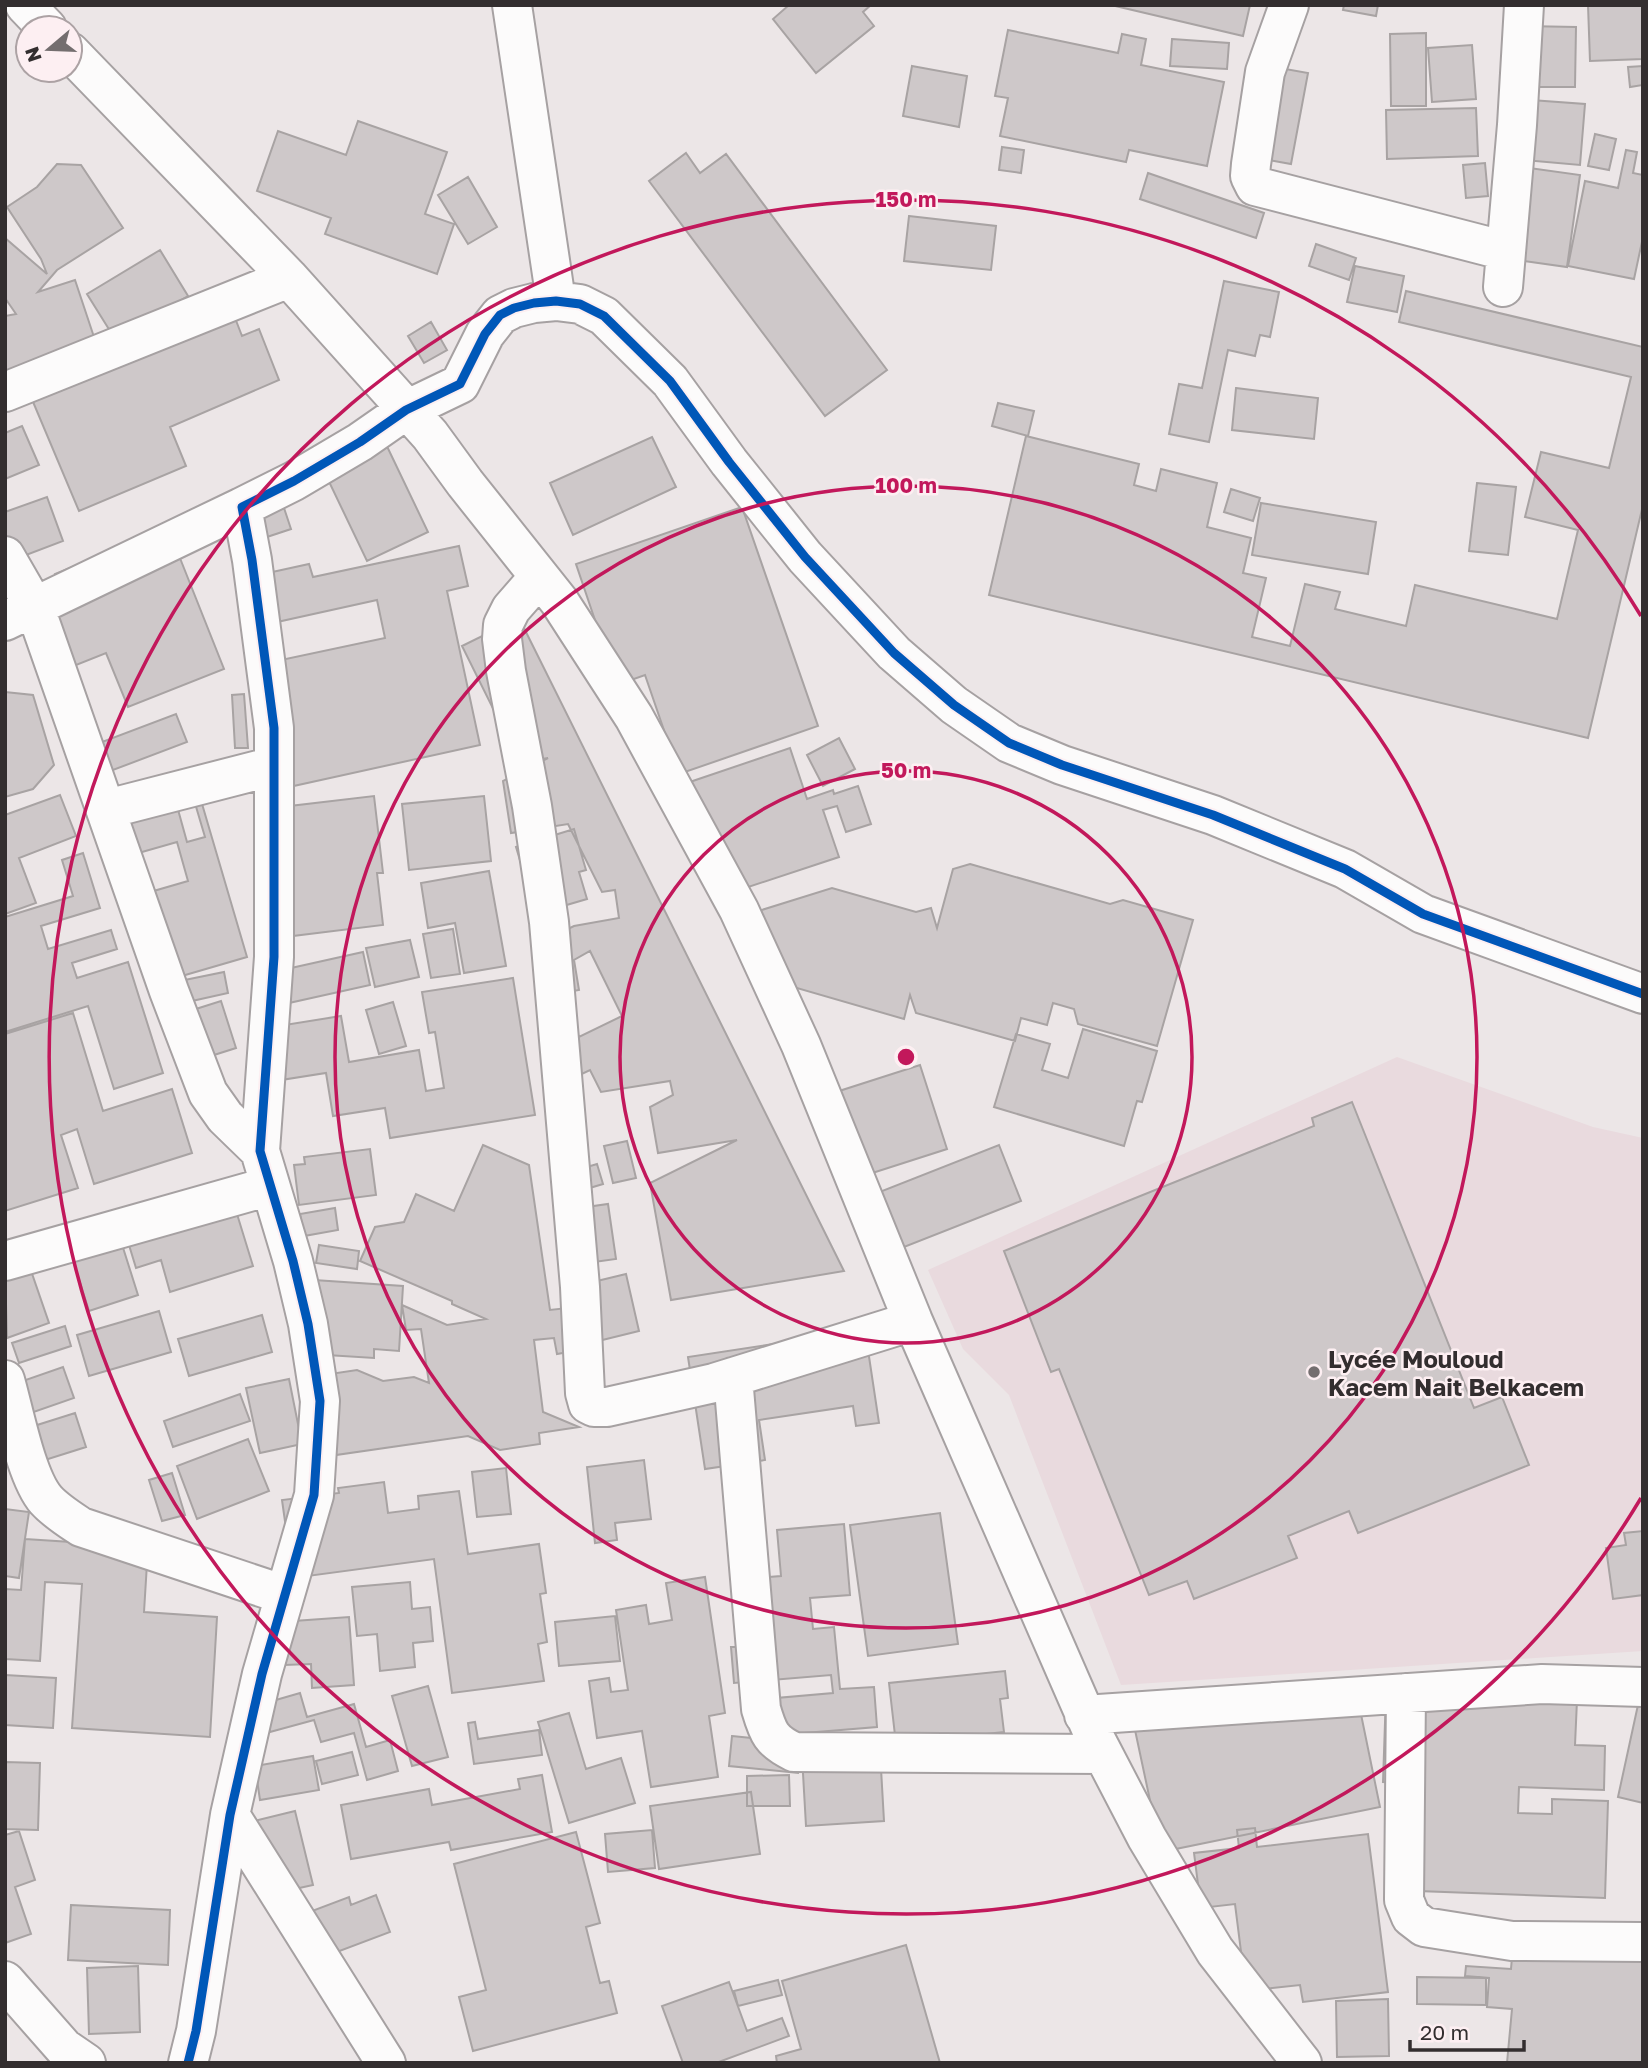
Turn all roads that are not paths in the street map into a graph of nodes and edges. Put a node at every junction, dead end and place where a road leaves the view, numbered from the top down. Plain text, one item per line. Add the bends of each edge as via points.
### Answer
1 (512, 5) edge
2 (1289, 5) edge
3 (1524, 5) edge
4 (84, 66) edge
5 (289, 278) junction
6 (556, 301) junction
7 (5, 392) edge
8 (407, 410) junction
9 (242, 508) junction
10 (5, 556) edge
11 (539, 577) junction
12 (20, 614) edge
13 (274, 766) junction
14 (107, 809) junction
15 (1643, 994) edge
16 (265, 1168) junction
17 (5, 1261) edge
18 (913, 1321) junction
19 (733, 1377) junction
20 (5, 1380) edge
21 (285, 1595) junction
22 (1643, 1686) edge
23 (1406, 1693) junction
24 (1084, 1715) junction
25 (1103, 1754) junction
26 (230, 1815) junction
27 (1643, 1942) edge
28 (5, 1980) edge
29 (86, 2063) edge
30 (188, 2063) edge
31 (386, 2063) edge
32 (1302, 2063) edge

1 - 6 street
2 - 3 street via 1265,72 1251,164 1255,186 1504,269
4 - 5 street
5 - 7 street
5 - 8 street
6 - 8 street via 514,307 500,315 460,384
6 - 15 street via 580,304 604,316 670,381 805,557 894,653 954,705 1009,743 1213,815 1345,869 1423,915
8 - 9 street
8 - 11 street
9 - 12 street
9 - 13 street via 273,715
10 - 12 street
11 - 18 street via 634,717 739,910 801,1045
11 - 19 street via 511,609 502,639 549,922 585,1394 588,1404 607,1407
12 - 14 street
13 - 14 street
13 - 16 street via 274,957
14 - 16 street via 208,1093
16 - 17 street
16 - 21 street via 308,1324 320,1401 314,1494
18 - 19 street
18 - 24 street
19 - 25 street via 761,1709 777,1744 794,1752
20 - 21 street via 35,1483 59,1513 81,1527
21 - 26 street
22 - 23 street via 1542,1684
23 - 24 street
23 - 27 street via 1404,1900 1411,1917 1424,1927 1513,1941
24 - 25 street
25 - 32 street via 1215,1951
26 - 30 street
26 - 31 street
28 - 29 street via 64,2048

